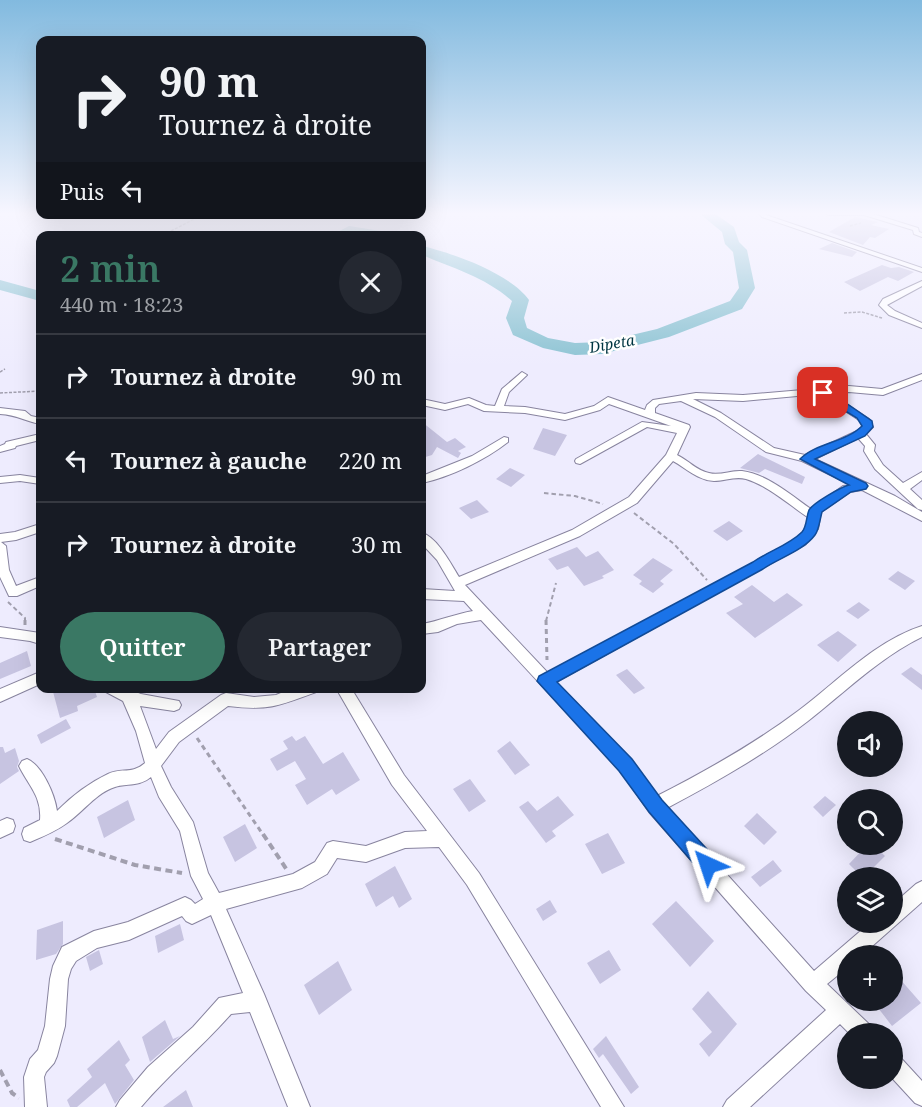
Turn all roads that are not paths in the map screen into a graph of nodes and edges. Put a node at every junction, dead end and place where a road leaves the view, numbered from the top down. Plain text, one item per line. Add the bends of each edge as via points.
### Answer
1 (906, 265) edge
2 (922, 270) edge
3 (922, 283) edge
4 (922, 326) edge
5 (522, 375) dead end
6 (922, 377) edge
7 (823, 393) junction
8 (681, 398) junction
9 (426, 403) edge
10 (498, 409) junction
11 (0, 411) edge
12 (650, 413) junction
13 (36, 420) edge
14 (683, 430) junction
15 (861, 434) junction
16 (36, 438) edge
17 (504, 440) dead end
18 (0, 449) edge
19 (671, 456) junction
20 (806, 459) junction
21 (580, 460) dead end
22 (922, 475) edge
23 (426, 478) edge
24 (0, 480) edge
25 (36, 480) edge
26 (862, 486) junction
27 (903, 488) junction
28 (922, 506) edge
29 (814, 516) junction
30 (922, 517) edge
31 (36, 529) edge
32 (0, 538) edge
33 (426, 541) edge
34 (0, 546) edge
35 (456, 582) junction
36 (36, 583) edge
37 (426, 594) edge
38 (467, 596) junction
39 (484, 614) junction
40 (426, 628) edge
41 (922, 631) edge
42 (0, 632) edge
43 (35, 635) edge
44 (36, 680) edge
45 (545, 681) junction
46 (120, 693) edge
47 (298, 693) edge
48 (346, 693) edge
49 (0, 696) edge
50 (130, 699) junction
51 (174, 705) dead end
52 (153, 765) junction
53 (27, 766) dead end
54 (655, 806) junction
55 (48, 824) junction
56 (30, 834) road end
57 (443, 839) junction
58 (922, 890) edge
59 (215, 903) junction
60 (903, 907) edge
61 (873, 933) edge
62 (813, 984) junction
63 (257, 1001) junction
64 (837, 1006) edge
65 (840, 1011) edge
66 (842, 1011) edge
67 (854, 1023) edge
68 (903, 1075) edge
69 (922, 1096) edge
70 (29, 1104) edge
71 (128, 1107) edge
72 (299, 1107) edge
73 (613, 1107) edge
74 (734, 1107) edge

1 - 2 street
3 - 4 street via 883,305
5 - 10 street via 504,391
6 - 7 street via 888,391
7 - 8 street
7 - 15 street via 866,421 868,427
8 - 12 street via 656,402
8 - 20 street via 718,416 770,450
9 - 10 street via 445,407 469,401
10 - 12 street via 570,417 608,400
11 - 13 street via 22,413
12 - 14 street via 685,427
14 - 19 street
14 - 21 street via 645,424
15 - 20 street
15 - 27 street via 870,445 873,459
16 - 18 street
17 - 23 street via 476,458
19 - 29 street via 704,476 740,474 754,478
19 - 35 street via 640,495 576,533
20 - 26 street
22 - 27 street
24 - 25 street
26 - 29 street via 847,489 816,510
26 - 30 street
27 - 28 street
29 - 45 street via 810,532 796,544
31 - 32 street
33 - 35 street
34 - 36 street via 3,570 13,593
35 - 38 street
37 - 38 street
38 - 39 street
39 - 40 street
39 - 45 street
41 - 54 street via 741,758
42 - 43 street
44 - 49 street
45 - 54 street via 625,765
46 - 50 street
47 - 52 street via 254,703 226,699 174,737
48 - 57 street via 398,780
50 - 51 street
50 - 52 street
52 - 55 street via 135,778 114,779
52 - 59 street via 187,828 200,876
53 - 55 street via 49,801
54 - 62 street
55 - 56 street
57 - 59 street via 405,840 366,854 333,849 321,868 296,882
57 - 73 street via 472,879
58 - 60 street
59 - 63 street
59 - 70 street via 192,915 185,906 178,908 129,931 94,940 69,954 60,972 55,1026 47,1056 37,1066
61 - 62 street
62 - 64 street
63 - 71 street via 226,1005 155,1074
63 - 72 street
65 - 74 street
66 - 67 street
68 - 69 street

